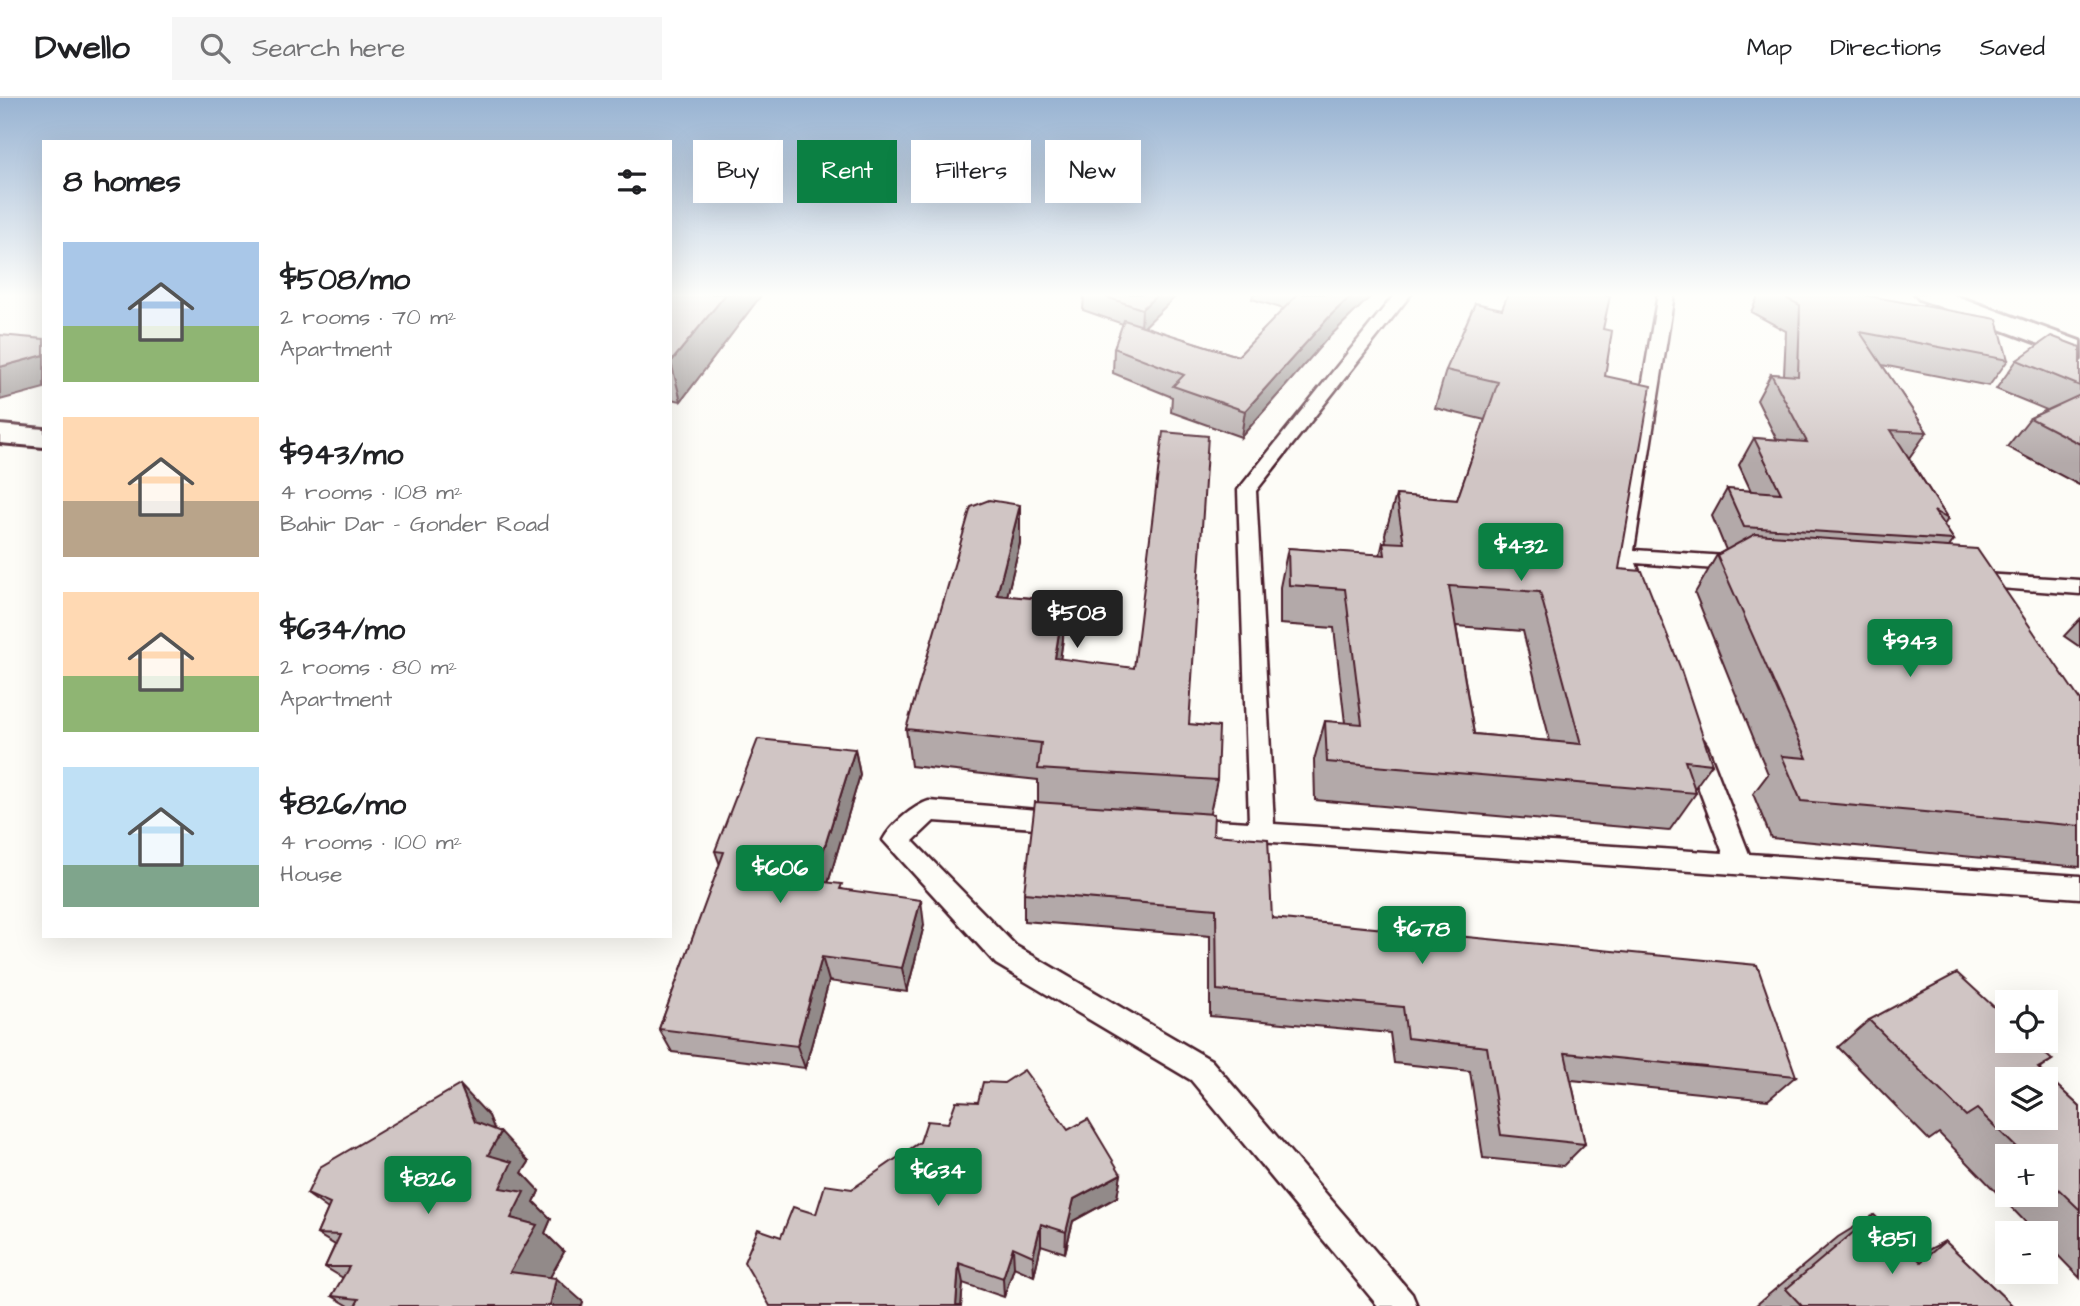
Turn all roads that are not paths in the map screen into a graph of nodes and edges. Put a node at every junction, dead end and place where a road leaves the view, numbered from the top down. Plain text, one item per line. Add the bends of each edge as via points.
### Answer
1 (1358, 350) edge
2 (1657, 350) edge
3 (0, 434) edge
4 (42, 438) edge
5 (1623, 556) junction
6 (1762, 566) edge
7 (1941, 578) edge
8 (2080, 587) edge
9 (1647, 621) edge
10 (1687, 723) edge
11 (1095, 822) edge
12 (1151, 825) edge
13 (1262, 833) junction
14 (1741, 864) junction
15 (2080, 887) edge
16 (1400, 1306) edge

1 - 13 lane via 1247,490
2 - 5 lane
3 - 4 main road
5 - 6 lane
5 - 9 lane
7 - 8 lane
10 - 14 lane
11 - 16 lane via 929,811 896,839 1006,955 1201,1070
12 - 13 lane
13 - 14 lane
14 - 15 lane

